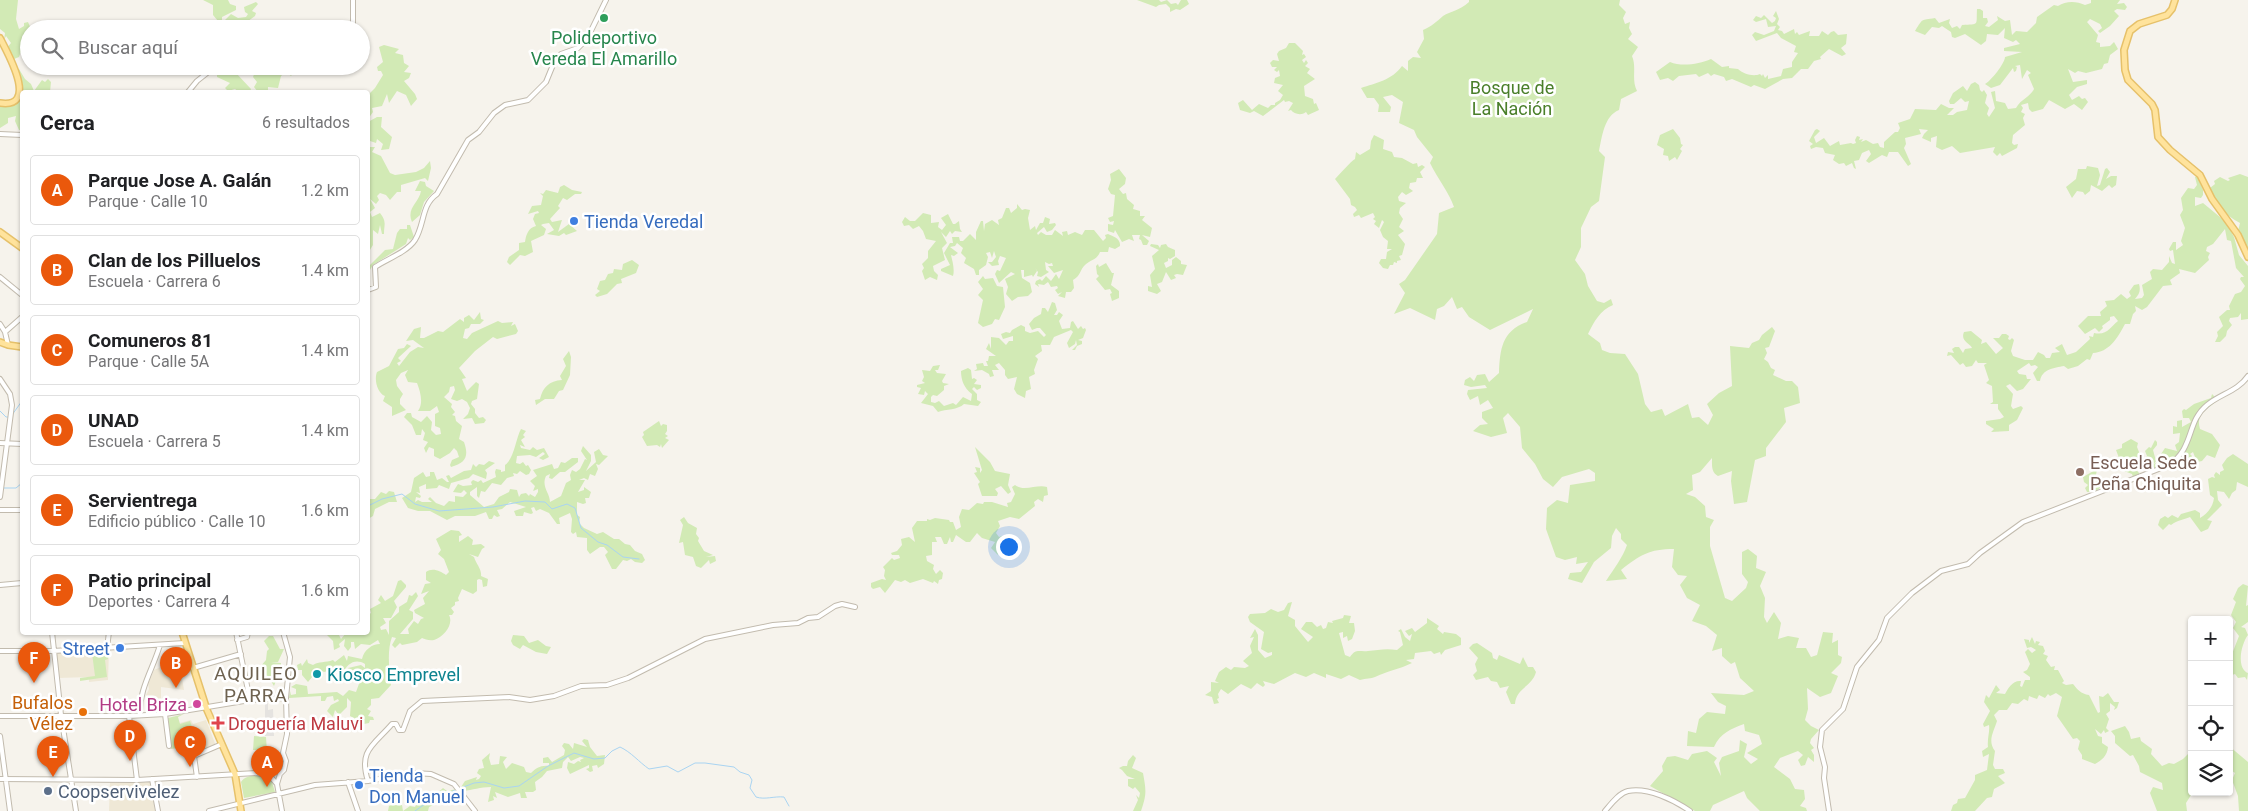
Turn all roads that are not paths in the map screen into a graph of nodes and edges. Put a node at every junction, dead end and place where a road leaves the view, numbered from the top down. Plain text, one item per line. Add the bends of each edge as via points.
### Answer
1 (353, 0) edge
2 (606, 0) edge
3 (2175, 0) edge
4 (353, 20) edge
5 (0, 38) edge
6 (205, 75) edge
7 (190, 90) edge
8 (0, 103) edge
9 (0, 134) edge
10 (20, 135) edge
11 (0, 232) edge
12 (20, 247) edge
13 (2248, 257) edge
14 (0, 277) edge
15 (370, 289) edge
16 (20, 293) edge
17 (20, 319) edge
18 (0, 324) edge
19 (6, 332) junction
20 (0, 342) edge
21 (8, 345) junction
22 (20, 347) edge
23 (2248, 376) edge
24 (0, 379) edge
25 (0, 443) edge
26 (7, 443) junction
27 (20, 444) edge
28 (0, 496) edge
29 (0, 510) edge
30 (20, 510) edge
31 (20, 583) edge
32 (0, 585) edge
33 (855, 607) dead end
34 (52, 635) edge
35 (109, 635) edge
36 (183, 635) edge
37 (237, 635) edge
38 (248, 635) edge
39 (284, 635) edge
40 (238, 640) junction
41 (185, 643) junction
42 (160, 645) junction
43 (107, 648) junction
44 (0, 651) edge
45 (53, 651) junction
46 (241, 654) junction
47 (193, 668) junction
48 (286, 698) junction
49 (250, 700) junction
50 (206, 707) junction
51 (140, 714) junction
52 (165, 714) junction
53 (61, 715) junction
54 (0, 716) edge
55 (129, 716) junction
56 (0, 736) edge
57 (222, 744) junction
58 (169, 746) dead end
59 (236, 774) junction
60 (197, 777) junction
61 (0, 779) edge
62 (6, 779) junction
63 (152, 779) junction
64 (72, 780) junction
65 (137, 780) junction
66 (368, 780) junction
67 (348, 782) junction
68 (277, 784) junction
69 (279, 795) junction
70 (240, 803) junction
71 (10, 811) edge
72 (76, 811) edge
73 (158, 811) edge
74 (209, 811) edge
75 (241, 811) edge
76 (282, 811) edge
77 (358, 811) edge
78 (475, 811) edge
79 (1605, 811) edge
80 (1690, 811) edge
81 (1829, 811) edge

1 - 4 street
2 - 15 street via 587,39 578,48 554,60 540,90 528,100 505,105 468,140 437,194 428,200 415,240 375,267 376,287
3 - 13 main road via 2167,15 2139,24 2130,31 2124,50 2125,70 2128,80 2155,110 2158,137 2200,175
5 - 8 main road via 20,83 18,96 12,102
6 - 7 street
9 - 10 street
11 - 12 main road
14 - 16 street
17 - 19 street
18 - 19 street
19 - 21 street
20 - 21 main road
21 - 22 main road
23 - 81 street via 2232,391 2206,405 2194,421 2180,457 2169,465 2023,522 1968,564 1941,571 1887,618 1879,640 1857,667 1843,709 1822,730 1820,747
24 - 26 street via 12,397
25 - 26 street
26 - 27 street
26 - 28 street
29 - 30 street
31 - 32 street
33 - 66 street via 842,604 798,623 705,639 628,678 607,685 581,686 530,700 508,697 422,701 410,711 403,730 392,724 368,749 364,764
34 - 45 street
35 - 43 street
36 - 41 main road
37 - 40 street
38 - 40 street
39 - 48 street via 289,651
40 - 46 street
41 - 42 street
41 - 47 main road
42 - 43 street
42 - 51 street via 141,692
43 - 45 street
44 - 45 street
45 - 53 street
46 - 47 street
46 - 49 street
47 - 50 main road
48 - 49 street
48 - 68 street via 287,734 283,753 286,761
49 - 50 street
50 - 52 street
50 - 57 main road
51 - 52 street
51 - 55 street
52 - 58 street
53 - 54 street
53 - 55 street
53 - 64 street
55 - 65 street
56 - 62 street
57 - 59 main road
57 - 60 street via 194,756
59 - 60 street
59 - 68 street via 266,774
59 - 70 main road
60 - 63 street
61 - 62 street
62 - 64 street
62 - 71 street
63 - 65 street
63 - 73 street
64 - 65 street
64 - 72 street
66 - 67 street
66 - 78 street via 423,772 458,787
67 - 69 street via 315,785
67 - 77 street
68 - 69 street
69 - 70 street
69 - 76 street
70 - 74 street
70 - 75 main road
79 - 80 street via 1628,791 1651,792

